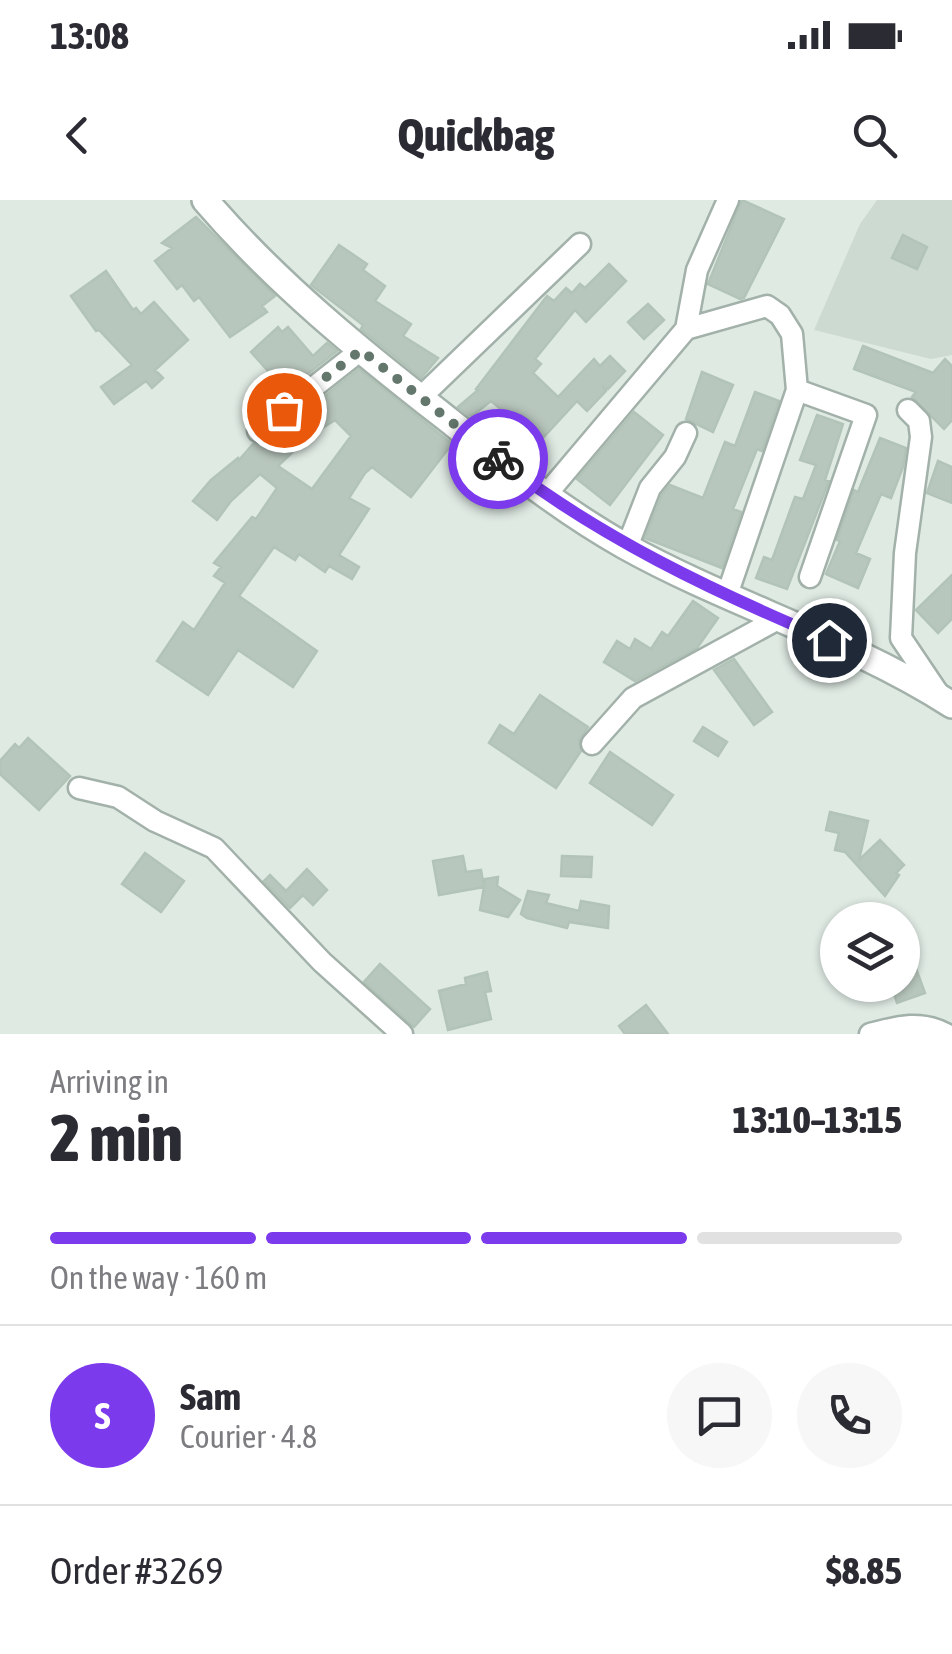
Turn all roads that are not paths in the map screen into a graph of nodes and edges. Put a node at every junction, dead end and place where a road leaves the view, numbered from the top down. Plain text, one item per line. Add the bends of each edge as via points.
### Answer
1 (204, 200) edge
2 (728, 200) edge
3 (580, 244) dead end
4 (686, 329) junction
5 (361, 350) junction
6 (797, 390) junction
7 (420, 398) junction
8 (908, 410) dead end
9 (258, 431) dead end
10 (686, 433) dead end
11 (545, 496) junction
12 (627, 547) junction
13 (810, 577) dead end
14 (727, 594) junction
15 (778, 619) junction
16 (947, 702) edge
17 (592, 744) dead end
18 (79, 788) dead end
19 (402, 1034) edge
20 (870, 1034) edge
21 (946, 1034) edge

1 - 5 street via 278,280
2 - 4 street via 697,270
3 - 7 street
4 - 6 street via 768,306 792,334
4 - 11 street
5 - 7 street
5 - 9 street
6 - 13 street via 866,415
6 - 14 street
7 - 11 street
8 - 16 street via 921,437 905,552 902,638
10 - 12 street via 650,488
11 - 12 street
12 - 14 street
14 - 15 street
15 - 16 street via 855,651
15 - 17 street via 633,698
18 - 19 street via 130,802 214,848
20 - 21 street via 926,1025

